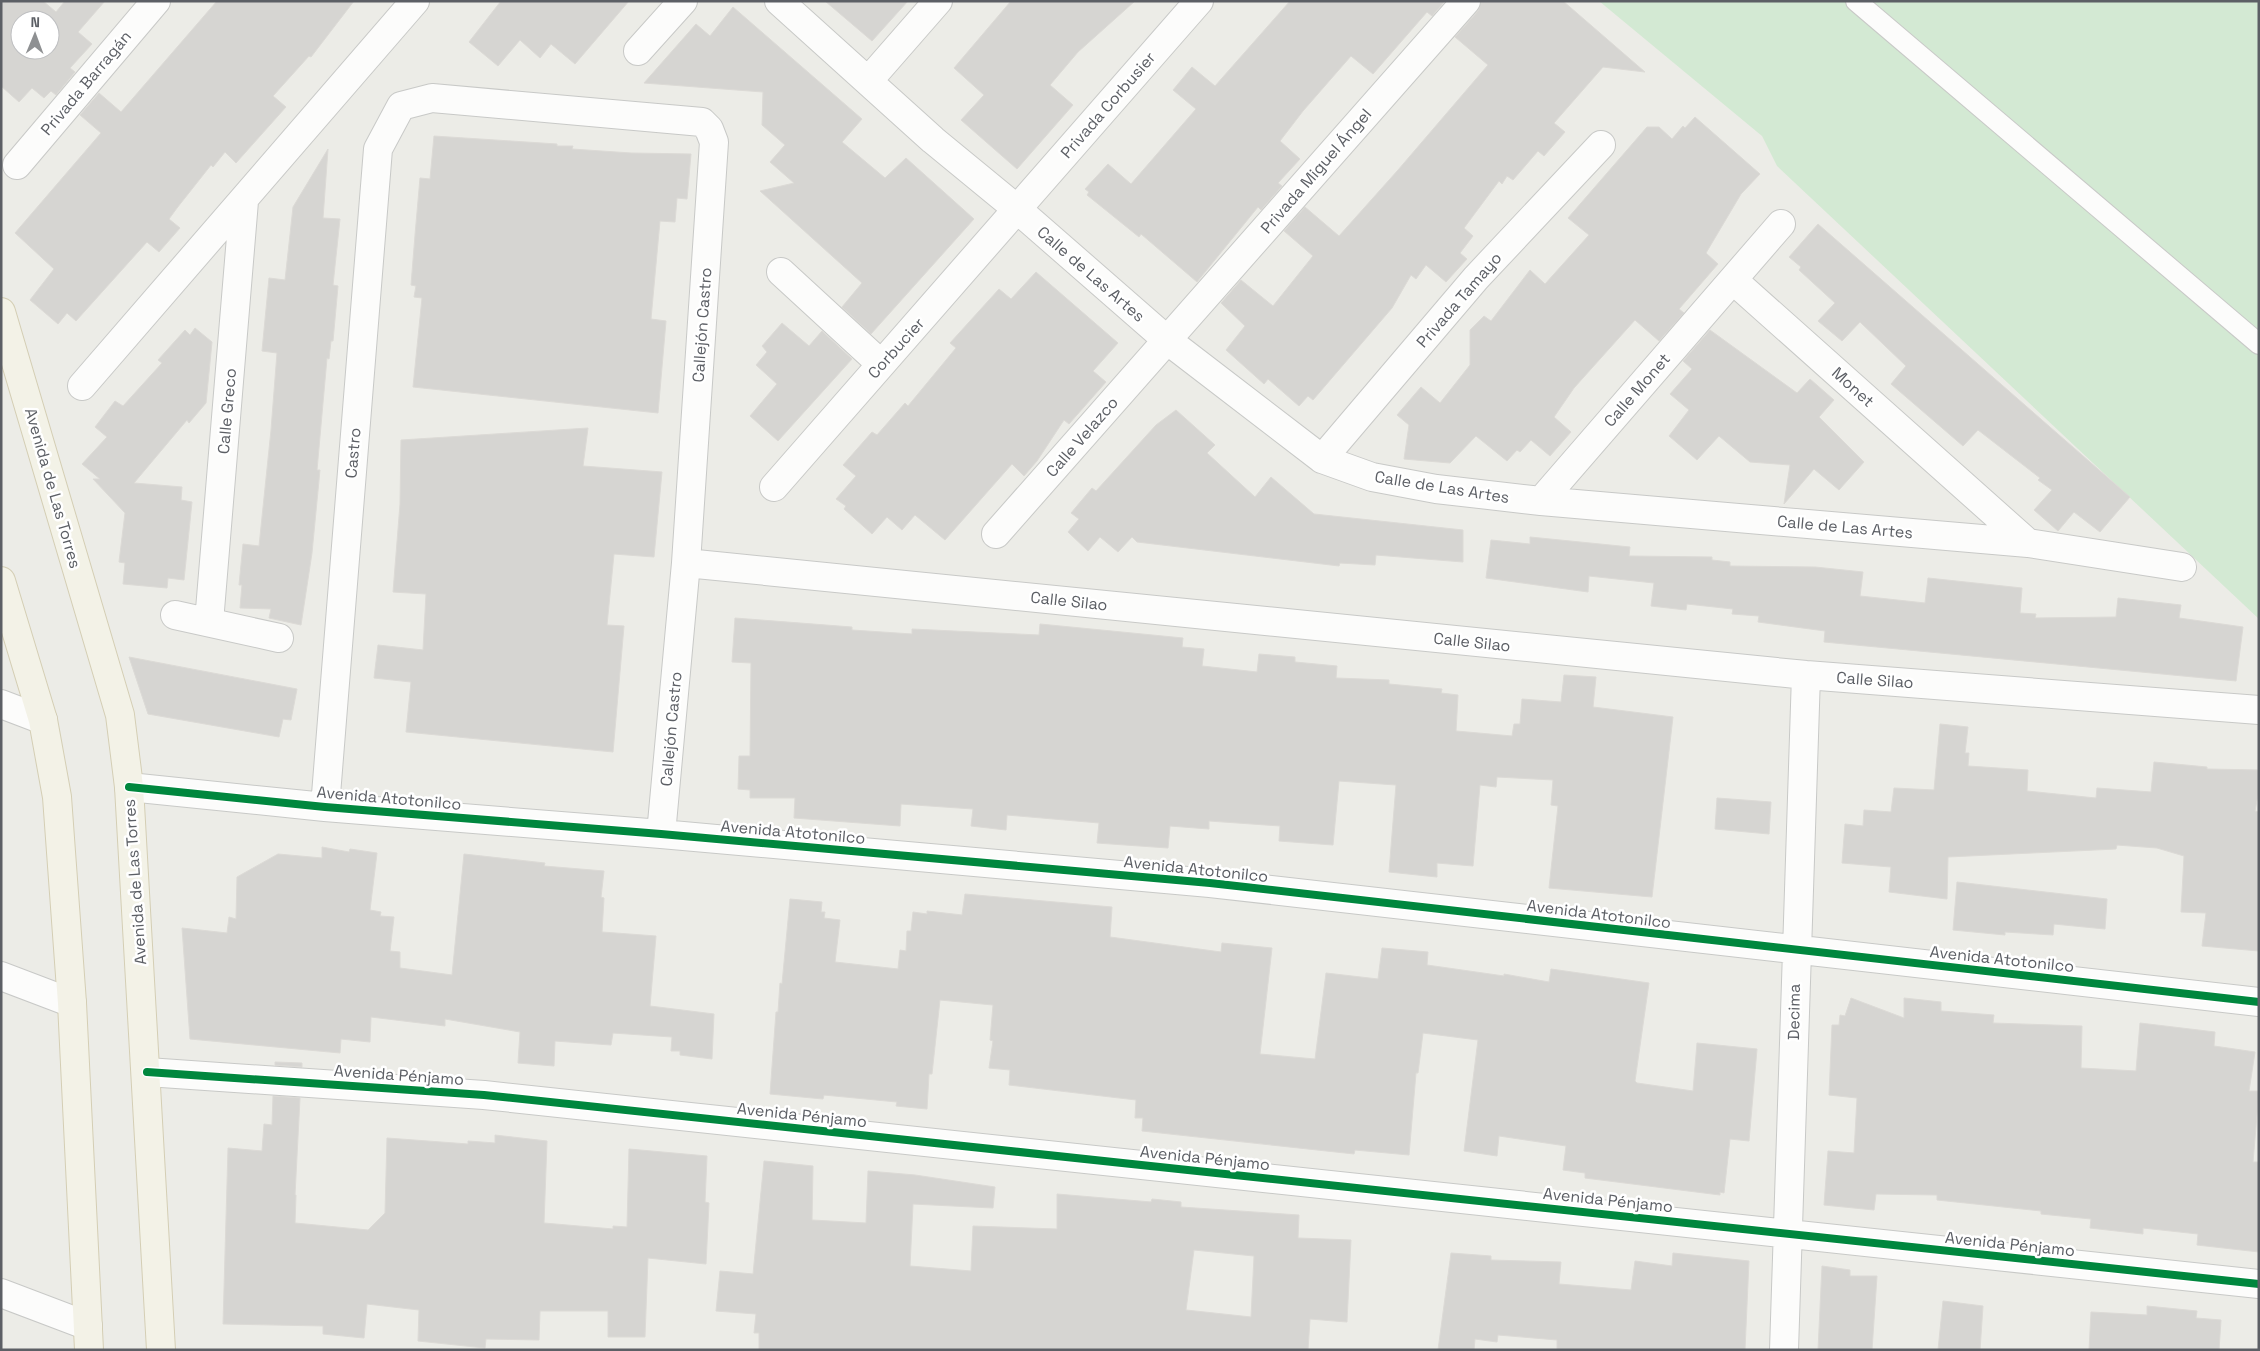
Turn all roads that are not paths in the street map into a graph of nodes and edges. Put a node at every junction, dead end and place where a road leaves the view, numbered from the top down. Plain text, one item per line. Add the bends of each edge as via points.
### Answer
1 (156, 1) edge
2 (415, 1) edge
3 (683, 1) edge
4 (780, 1) edge
5 (938, 1) edge
6 (1199, 1) edge
7 (1466, 1) edge
8 (1856, 1) edge
9 (638, 51) dead end
10 (869, 80) junction
11 (401, 106) joint
12 (1601, 145) dead end
13 (17, 165) dead end
14 (244, 201) junction
15 (1017, 209) junction
16 (1781, 224) dead end
17 (781, 272) dead end
18 (1733, 280) junction
19 (1, 312) edge
20 (1167, 340) junction
21 (2259, 344) edge
22 (881, 364) junction
23 (82, 386) dead end
24 (1322, 459) junction
25 (774, 487) dead end
26 (1541, 501) junction
27 (996, 534) dead end
28 (2028, 542) junction
29 (686, 563) junction
30 (2182, 567) dead end
31 (1, 581) edge
32 (174, 615) dead end
33 (209, 622) junction
34 (279, 638) dead end
35 (1806, 675) junction
36 (1, 704) edge
37 (2259, 710) edge
38 (43, 720) junction
39 (129, 787) junction
40 (325, 807) junction
41 (661, 834) junction
42 (1796, 950) junction
43 (1, 976) edge
44 (2259, 1002) edge
45 (72, 1003) junction
46 (147, 1072) junction
47 (1789, 1233) junction
48 (2259, 1284) edge
49 (1, 1293) edge
50 (88, 1338) edge
51 (161, 1350) edge
52 (1784, 1350) edge

1 - 13 street, Privada Barragán
2 - 14 street
3 - 9 street
4 - 10 street, Calle de Las Artes
5 - 10 street
6 - 15 street, Privada Corbusier
7 - 20 street, Privada Miguel Ángel
8 - 21 lane
10 - 15 street, Calle de Las Artes via 933,140
11 - 29 street, Callejón Castro via 432,98 702,122 709,129 714,142
11 - 40 street, Castro via 378,149
12 - 24 street, Privada Tamayo via 1476,278
14 - 23 street
14 - 33 street, Calle Greco
15 - 20 street, Calle de Las Artes
15 - 22 street, Corbucier
16 - 18 street
17 - 22 street
18 - 26 street, Calle Monet
18 - 28 street, Monet
19 - 39 main road, Avenida de Las Torres via 120,716
20 - 24 street, Calle de Las Artes
20 - 27 street, Calle Velazco
22 - 25 street, Corbucier
24 - 26 street, Calle de Las Artes via 1372,478
26 - 28 street, Calle de Las Artes
28 - 30 street, Calle de Las Artes
29 - 35 street, Calle Silao
29 - 41 street, Callejón Castro
31 - 38 main road
32 - 33 street
33 - 34 street
35 - 37 street, Calle Silao
35 - 42 street, Decima
36 - 38 street
38 - 45 main road via 57,797
39 - 40 street, Avenida Atotonilco
39 - 46 main road, Avenida de Las Torres
40 - 41 street, Avenida Atotonilco
41 - 42 street, Avenida Atotonilco via 1210,884
42 - 44 street, Avenida Atotonilco
42 - 47 street, Decima
43 - 45 street
45 - 50 main road
46 - 47 street, Avenida Pénjamo via 484,1095
46 - 51 main road, Avenida de Las Torres
47 - 48 street, Avenida Pénjamo
47 - 52 street, Decima
49 - 50 street

